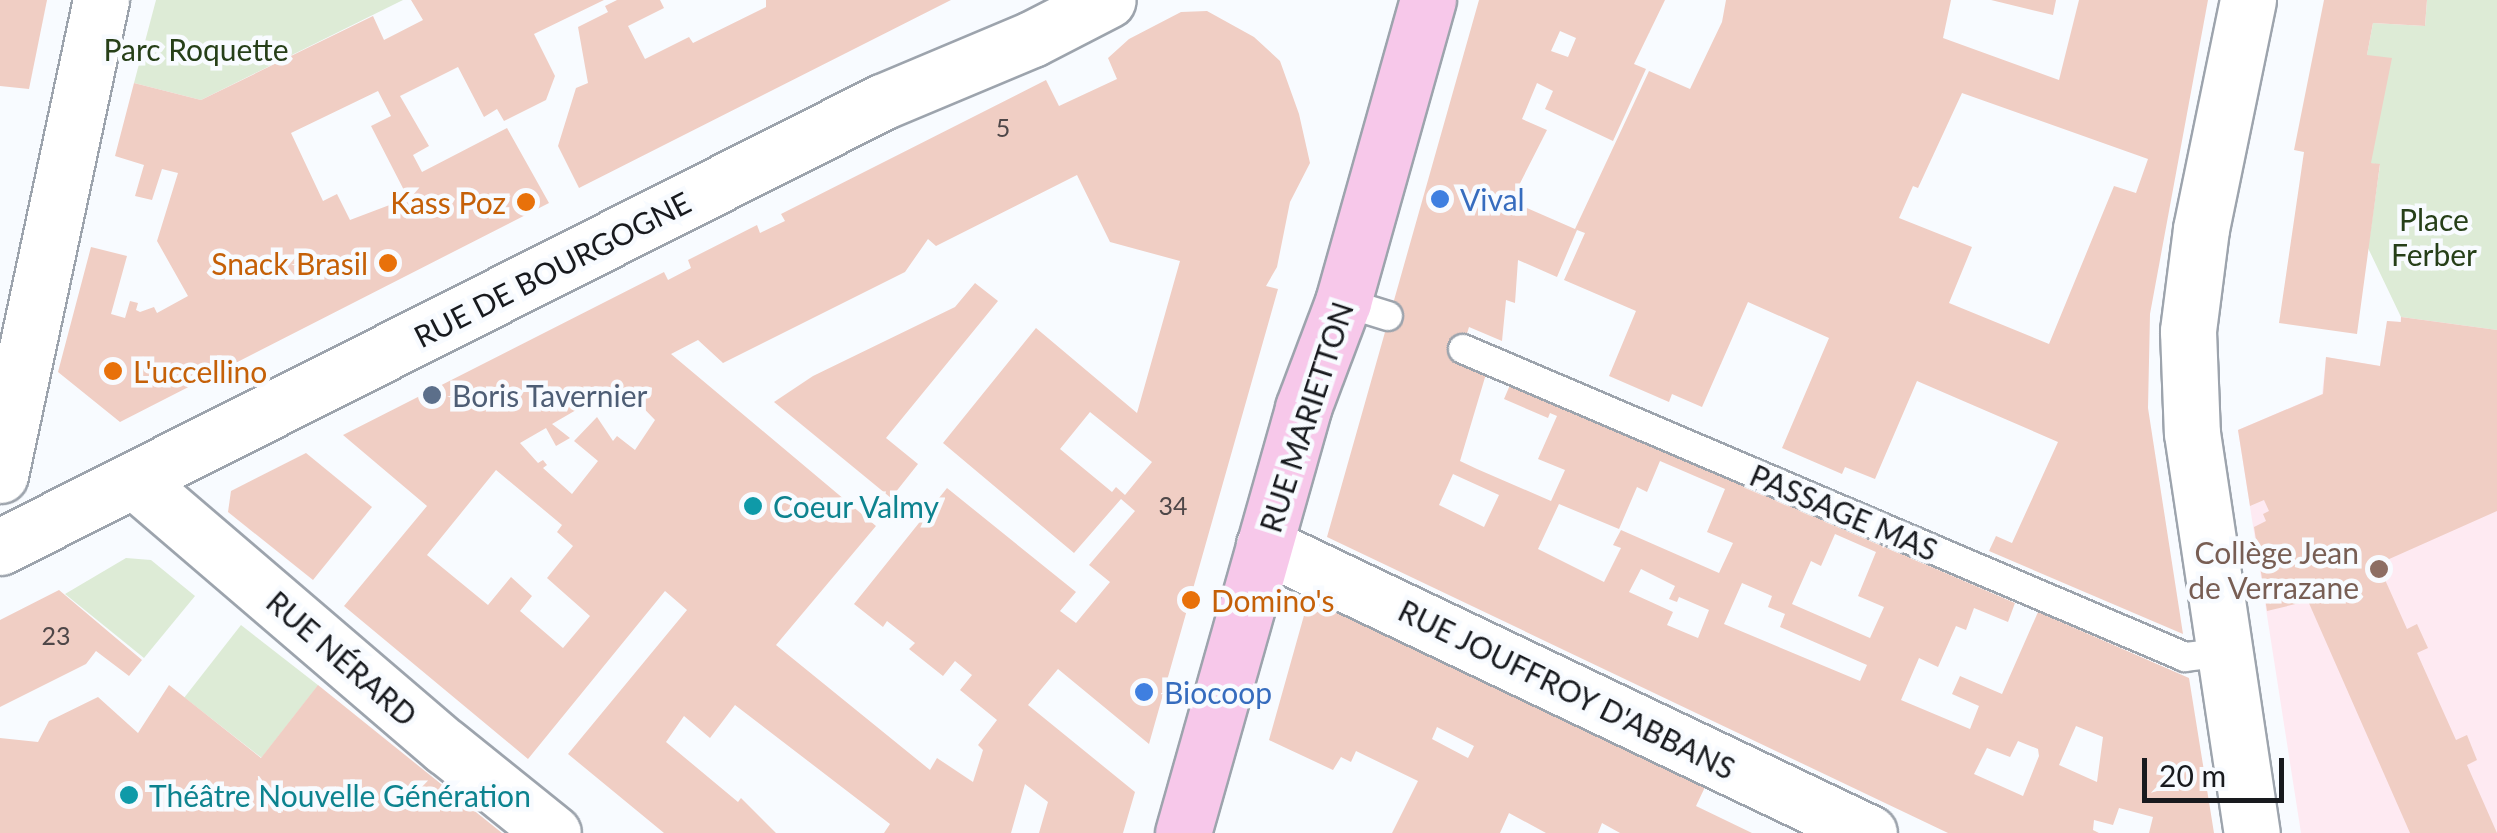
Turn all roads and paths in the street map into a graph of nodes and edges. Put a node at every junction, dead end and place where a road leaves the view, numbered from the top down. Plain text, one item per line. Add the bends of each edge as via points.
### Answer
1 (101, 0) edge
2 (1108, 0) edge
3 (1428, 0) edge
4 (2248, 0) edge
5 (1463, 349) dead end
6 (2, 474) edge
7 (134, 480) junction
8 (1264, 545) junction
9 (0, 547) edge
10 (2228, 652) junction
11 (553, 833) edge
12 (1182, 833) edge
13 (1869, 833) edge
14 (2252, 833) edge

1 - 6 street
2 - 7 street, RUE DE BOURGOGNE via 882,102
3 - 8 main road, RUE MARIETTON via 1366,309 1302,408
4 - 10 street via 2201,230 2188,330 2192,432
5 - 10 lane, PASSAGE MAS via 2184,657
7 - 9 street, RUE DE BOURGOGNE
7 - 11 street, RUE NÉRARD
8 - 12 main road, RUE MARIETTON
8 - 13 street, RUE JOUFFROY D'ABBANS
10 - 14 street

